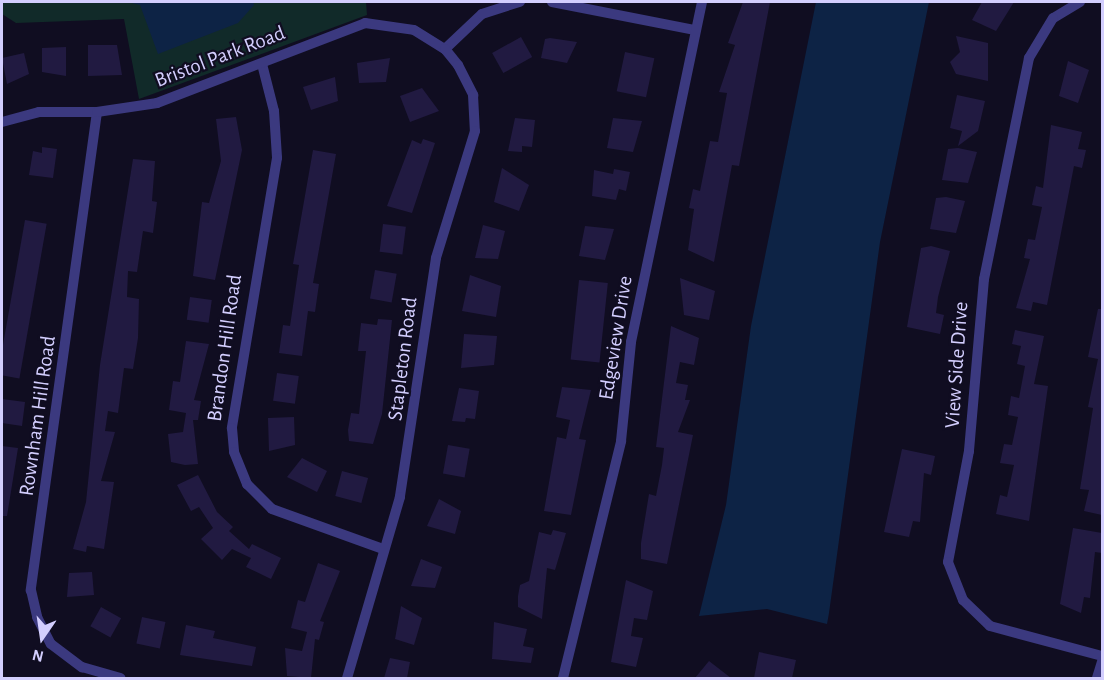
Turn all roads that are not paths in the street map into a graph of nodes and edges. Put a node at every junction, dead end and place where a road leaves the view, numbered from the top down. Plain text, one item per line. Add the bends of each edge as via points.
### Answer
1 (520, 2) edge
2 (552, 2) edge
3 (702, 2) edge
4 (1080, 2) edge
5 (695, 30) junction
6 (445, 49) junction
7 (262, 64) junction
8 (97, 112) junction
9 (2, 122) edge
10 (383, 549) junction
11 (1102, 656) edge
12 (1102, 662) edge
13 (120, 678) edge
14 (347, 678) edge
15 (563, 678) edge
16 (1097, 678) edge

1 - 6 street via 482,14
2 - 5 street
3 - 5 street, Edgeview Drive
4 - 11 street, View Side Drive via 1053,18 1029,58 984,279 969,451 948,562 963,600 990,626
5 - 15 street, Edgeview Drive via 631,342 621,441
6 - 7 street, Bristol Park Road via 414,30 365,23
6 - 10 street, Stapleton Road via 472,95 475,131 436,258 415,424
7 - 8 street, Bristol Park Road via 157,103
7 - 10 street, Brandon Hill Road via 274,111 276,158 233,419 234,452 247,484 272,509
8 - 9 street, Bristol Park Road via 39,112
8 - 13 street, Rownham Hill Road via 31,590 37,617 51,644 82,667
10 - 14 street, Stapleton Road
12 - 16 street

